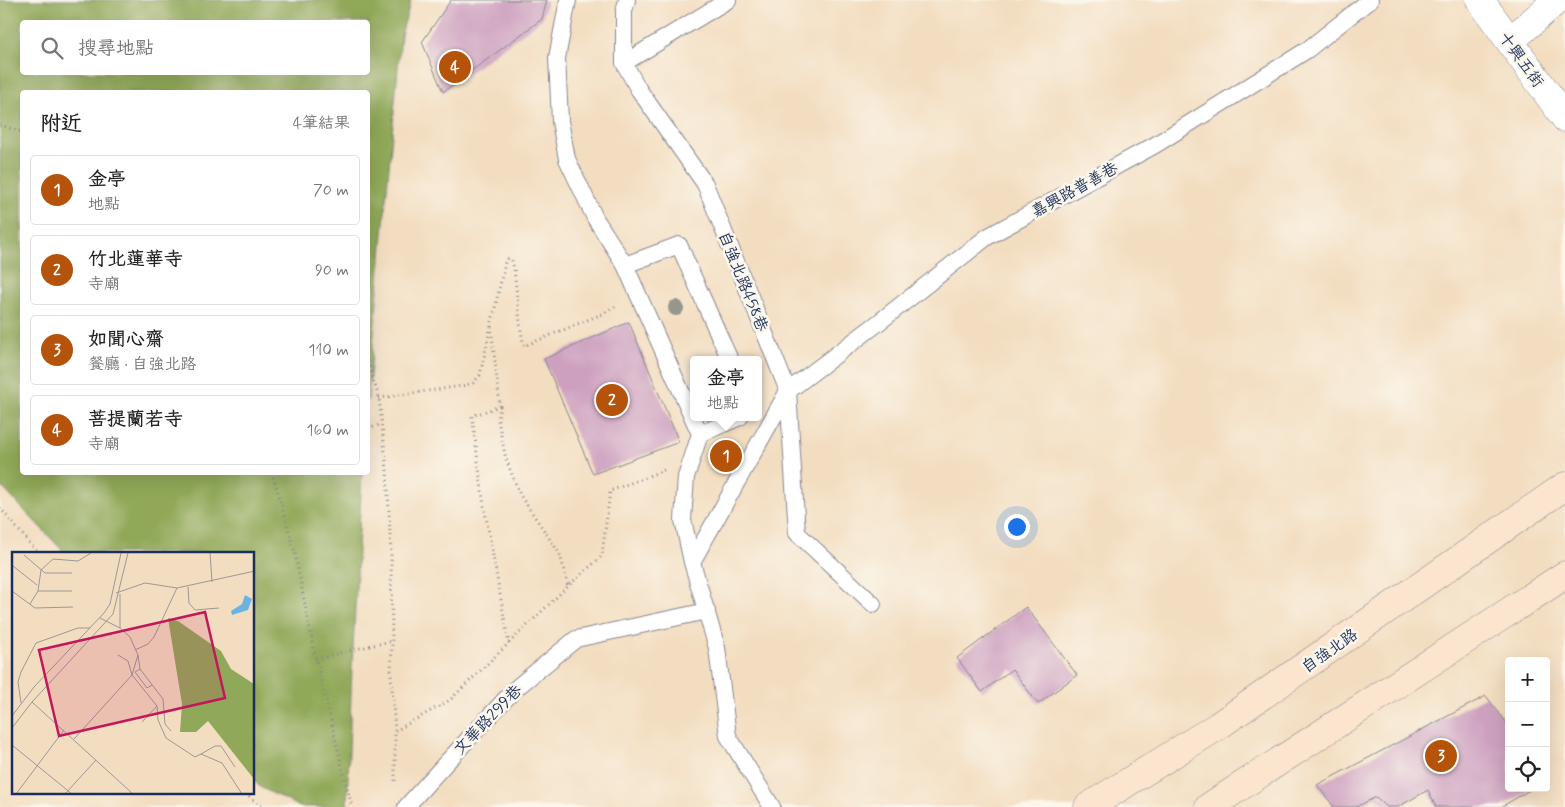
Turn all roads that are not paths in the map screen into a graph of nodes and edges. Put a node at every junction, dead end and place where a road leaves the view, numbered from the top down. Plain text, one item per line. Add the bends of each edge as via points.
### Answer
1 (568, 0) edge
2 (627, 0) edge
3 (728, 0) edge
4 (1370, 0) edge
5 (1480, 0) edge
6 (1557, 0) edge
7 (1510, 41) junction
8 (624, 63) junction
9 (1565, 118) edge
10 (626, 264) junction
11 (728, 356) edge
12 (788, 391) junction
13 (690, 411) edge
14 (694, 421) edge
15 (731, 421) edge
16 (700, 434) junction
17 (1565, 486) edge
18 (692, 562) junction
19 (1565, 575) edge
20 (873, 604) dead end
21 (707, 611) junction
22 (406, 807) edge
23 (772, 807) edge
24 (1088, 807) edge
25 (1209, 807) edge

1 - 10 lane via 557,58 560,121 567,159 596,218
2 - 8 lane, 自強北路458巷
3 - 8 lane
4 - 12 lane, 嘉興路普善巷 via 1307,50 1155,144 987,237
5 - 7 street, 十興五街
6 - 7 street
7 - 9 street, 十興五街
8 - 12 lane, 自強北路458巷 via 639,90 705,184
10 - 11 lane via 678,245
10 - 13 lane
12 - 18 lane
12 - 20 lane, 自強北路458巷 via 797,533
14 - 16 lane
15 - 16 lane
16 - 18 lane via 688,473 683,520
17 - 24 main road, 自強北路 via 1218,726
18 - 21 lane
19 - 25 main road
21 - 22 lane, 文華路299巷 via 576,639 516,689
21 - 23 lane via 717,648 728,736

